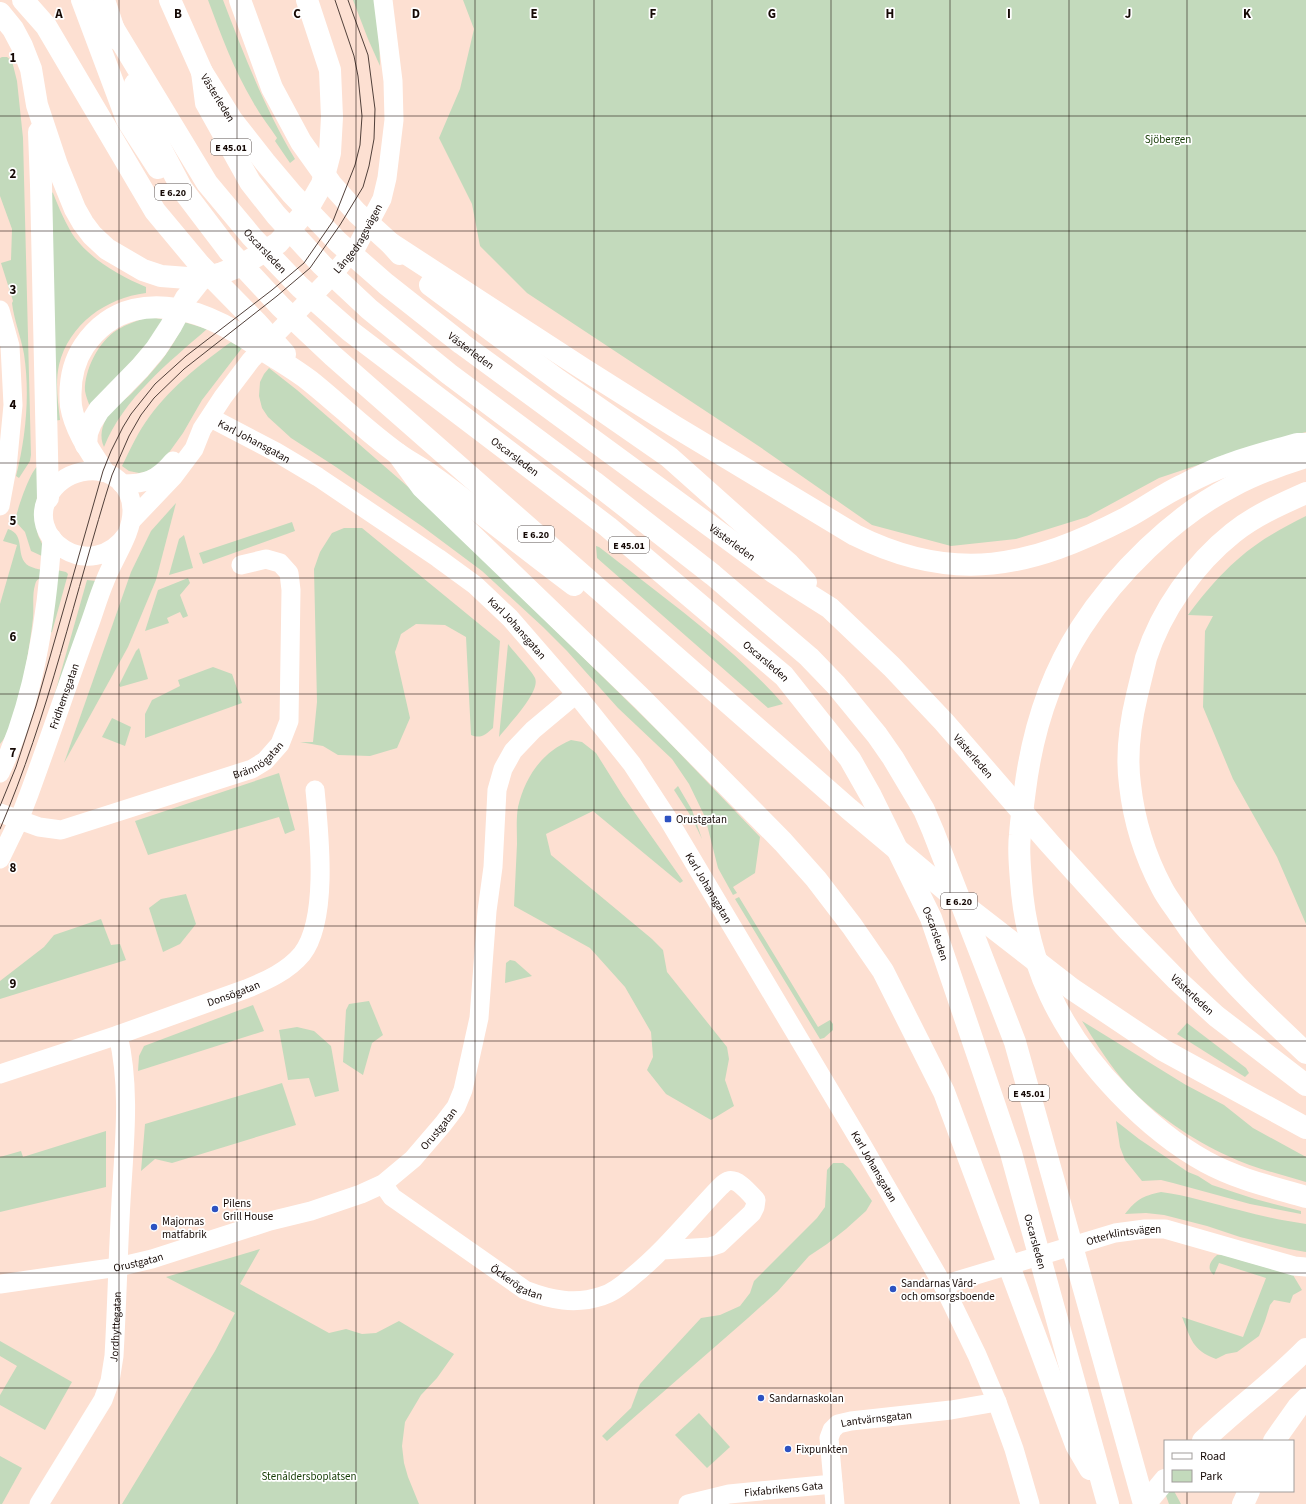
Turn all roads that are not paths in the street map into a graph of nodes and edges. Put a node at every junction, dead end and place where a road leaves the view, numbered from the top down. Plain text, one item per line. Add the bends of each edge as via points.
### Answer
1 (24, 0) edge
2 (82, 0) edge
3 (104, 0) edge
4 (170, 0) edge
5 (240, 0) edge
6 (307, 0) edge
7 (383, 0) edge
8 (0, 13) edge
9 (112, 26) junction
10 (202, 72) junction
11 (38, 105) junction
12 (390, 243) junction
13 (229, 252) junction
14 (200, 272) junction
15 (0, 310) edge
16 (309, 380) junction
17 (206, 424) junction
18 (1306, 444) edge
19 (86, 445) junction
20 (398, 454) junction
21 (1306, 457) edge
22 (103, 471) junction
23 (122, 484) junction
24 (1306, 493) edge
25 (48, 498) junction
26 (0, 506) edge
27 (130, 527) junction
28 (52, 538) junction
29 (241, 565) dead end
30 (830, 608) junction
31 (576, 694) junction
32 (738, 712) junction
33 (1, 769) edge
34 (315, 790) dead end
35 (0, 813) edge
36 (18, 820) junction
37 (0, 859) edge
38 (118, 1035) junction
39 (1306, 1053) edge
40 (0, 1074) edge
41 (1306, 1085) edge
42 (1306, 1128) edge
43 (383, 1184) junction
44 (1306, 1197) edge
45 (663, 1250) junction
46 (118, 1267) junction
47 (1306, 1267) edge
48 (0, 1284) edge
49 (943, 1285) junction
50 (1306, 1349) edge
51 (1306, 1399) edge
52 (997, 1402) junction
53 (1204, 1440) edge
54 (1275, 1440) edge
55 (1164, 1481) edge
56 (833, 1484) junction
57 (1249, 1492) edge
58 (1107, 1500) edge
59 (39, 1504) edge
60 (688, 1504) edge
61 (835, 1504) edge
62 (1030, 1504) edge
63 (1145, 1504) edge
64 (1243, 1504) edge

1 - 14 highway via 46,26 155,211
2 - 13 highway, E 6.20 via 127,120 194,225
3 - 9 highway, E 6.20
4 - 10 highway, Västerleden
5 - 12 highway via 272,88 301,142 351,207
6 - 14 highway via 330,70 331,146 322,184 307,210 278,243 240,266 222,273
7 - 17 street, Långedragsvägen via 393,81 394,120 382,200 357,246 251,360
8 - 11 highway via 22,46 31,69
9 - 13 highway, E 6.20 via 161,149 182,189
9 - 58 highway, Oscarsleden / E 45.01 via 207,183 252,237 300,287 350,331 608,527 784,676 850,759 931,918 1011,1153
10 - 30 highway, Västerleden via 232,120 292,194 338,242 386,284 462,344 773,572
10 - 63 highway, E 45.01 via 206,103 250,182 322,265 368,309 449,374 594,482 780,631 836,685 893,758 921,804 933,831 1015,1042
11 - 14 highway via 75,209 92,235 108,249 143,270 161,276
11 - 25 highway
12 - 18 highway via 674,426 855,535 877,546 926,561 992,565 1045,554 1126,518 1179,487 1224,466 1297,444
12 - 30 highway via 422,279 558,380 669,457 789,564
13 - 32 highway, E 6.20 via 281,307 333,356
14 - 16 highway via 256,322
14 - 19 highway via 156,348 91,422
15 - 26 street via 10,346 13,405 7,468
16 - 19 highway via 246,338 212,321 182,310 161,307 128,311 107,320 96,330 74,364 71,375 72,406
16 - 20 highway
17 - 23 street, Långedragsvägen via 158,476 145,482
17 - 27 street, Långedragsvägen via 194,449
17 - 31 street, Karl Johansgatan via 276,452 318,477 438,558 475,585 510,618
19 - 22 highway
20 - 32 highway via 432,476
20 - 58 highway via 422,487 642,699 783,842 816,879 883,971 944,1092 1076,1445
21 - 44 highway via 1256,475 1202,504 1143,553 1094,608 1064,658 1037,726 1028,767 1019,836 1022,900 1031,944 1043,981 1074,1039 1102,1075 1130,1105 1168,1137 1206,1162 1250,1181
22 - 23 street, Fridhemsgatan
22 - 25 street via 72,474 57,485
23 - 27 street, Fridhemsgatan via 132,503
24 - 39 highway via 1266,512 1233,533 1201,564 1174,598 1146,657 1131,723 1129,757 1130,784 1139,834 1162,889 1191,933 1223,972
25 - 28 street via 44,516
27 - 28 street via 114,548 94,556 69,552
27 - 36 street, Fridhemsgatan via 105,580
28 - 33 street via 38,649 19,725
29 - 36 street, Brännögatan via 266,559 280,563 289,573 289,721 280,744 265,761 252,769 65,829 39,827
30 - 41 highway, Västerleden via 892,667 944,722 1050,844 1177,980 1216,1016
31 - 43 street, Orustgatan via 533,730 513,751 503,769 497,790 493,867 479,1018 463,1090 456,1107 431,1139 413,1159
31 - 49 street, Karl Johansgatan via 632,764 668,819
32 - 42 highway, E 6.20 via 960,902 1072,989 1163,1050
34 - 38 street, Donsögatan via 319,854 317,918 311,939 302,953 293,963 264,982
35 - 36 street, Brännögatan
36 - 37 street, Fridhemsgatan
38 - 40 street, Donsögatan
38 - 46 street, Jordhyttegatan via 123,1056 126,1097
43 - 45 street, Öckerögatan via 392,1196 409,1209 525,1290 543,1297 567,1302 604,1296 621,1286
43 - 46 street, Orustgatan via 311,1211
45 - 45 street, Öckerögatan via 727,1181 741,1185 756,1200 752,1213 718,1244 710,1247
46 - 48 street, Orustgatan
46 - 59 street, Jordhyttegatan via 114,1356 110,1381 103,1400
47 - 49 street, Otterklintsvägen via 1294,1266 1165,1229 1144,1229 1115,1234
49 - 52 street, Karl Johansgatan
50 - 53 highway
51 - 54 highway
52 - 56 street, Lantvärnsgatan via 838,1424 829,1438
52 - 62 street, Karl Johansgatan
55 - 63 highway
56 - 60 street, Fixfabrikens Gata via 729,1494
56 - 61 street, Lantvärnsgatan
57 - 64 highway

